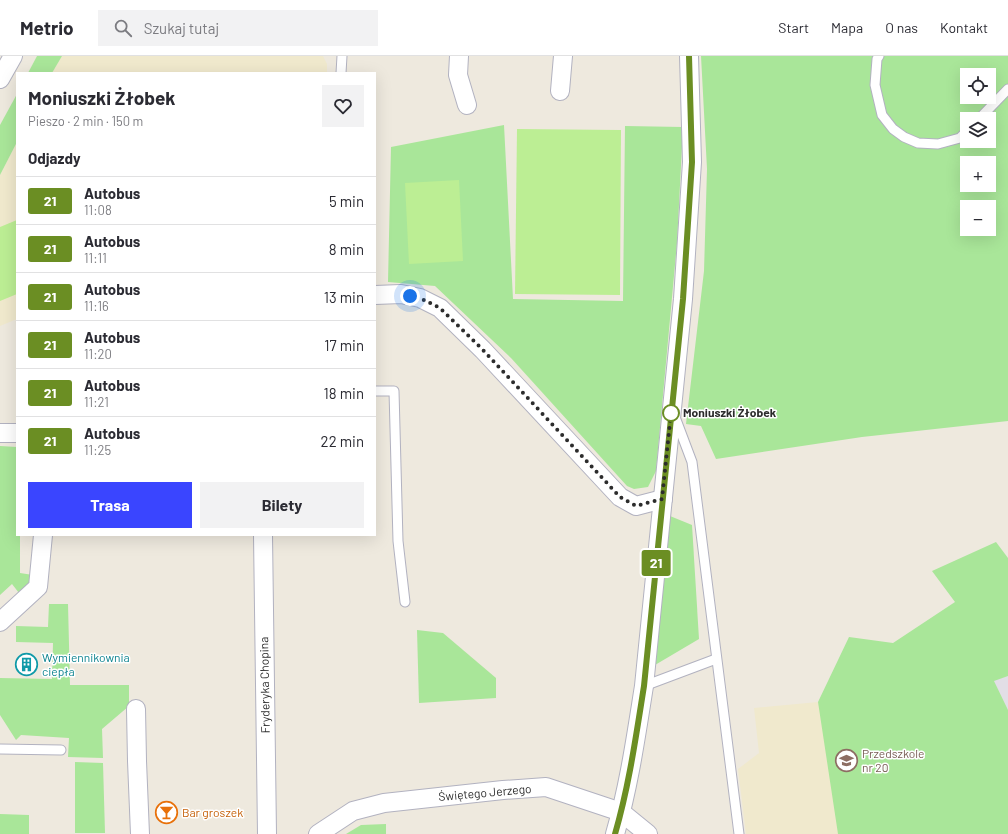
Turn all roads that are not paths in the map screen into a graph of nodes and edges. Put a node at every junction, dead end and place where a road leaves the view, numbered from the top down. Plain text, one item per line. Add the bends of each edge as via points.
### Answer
1 (13, 56) edge
2 (342, 56) edge
3 (459, 56) edge
4 (563, 56) edge
5 (689, 56) edge
6 (879, 56) edge
7 (341, 72) edge
8 (0, 80) edge
9 (1008, 89) edge
10 (560, 91) dead end
11 (467, 105) dead end
12 (985, 112) edge
13 (960, 138) edge
14 (376, 295) edge
15 (376, 391) edge
16 (672, 408) junction
17 (0, 433) edge
18 (16, 433) edge
19 (662, 499) junction
20 (43, 536) edge
21 (263, 536) edge
22 (405, 602) dead end
23 (0, 622) edge
24 (716, 659) junction
25 (644, 686) junction
26 (136, 709) dead end
27 (0, 749) edge
28 (61, 750) dead end
29 (621, 812) junction
30 (140, 834) edge
31 (267, 834) edge
32 (318, 834) edge
33 (615, 834) edge
34 (648, 834) edge
35 (739, 834) edge

1 - 8 street
2 - 7 lane
3 - 11 street via 458,75
4 - 10 street
5 - 16 street via 692,162 683,299
6 - 13 lane via 876,59 875,85 882,115 893,129 918,143 938,144
9 - 12 lane
14 - 19 street via 401,294 420,298 440,308 483,350 620,497 636,506
15 - 22 lane via 394,391 398,541
16 - 19 street
16 - 24 lane via 692,462
17 - 18 street
19 - 25 street
20 - 23 street via 38,588
21 - 31 street, Fryderyka Chopina
24 - 25 lane
24 - 35 lane
25 - 29 street
26 - 30 street
27 - 28 lane
29 - 32 street, Świętego Jerzego via 546,788 523,788 384,803 353,811
29 - 33 street
29 - 34 street, Świętego Jerzego

